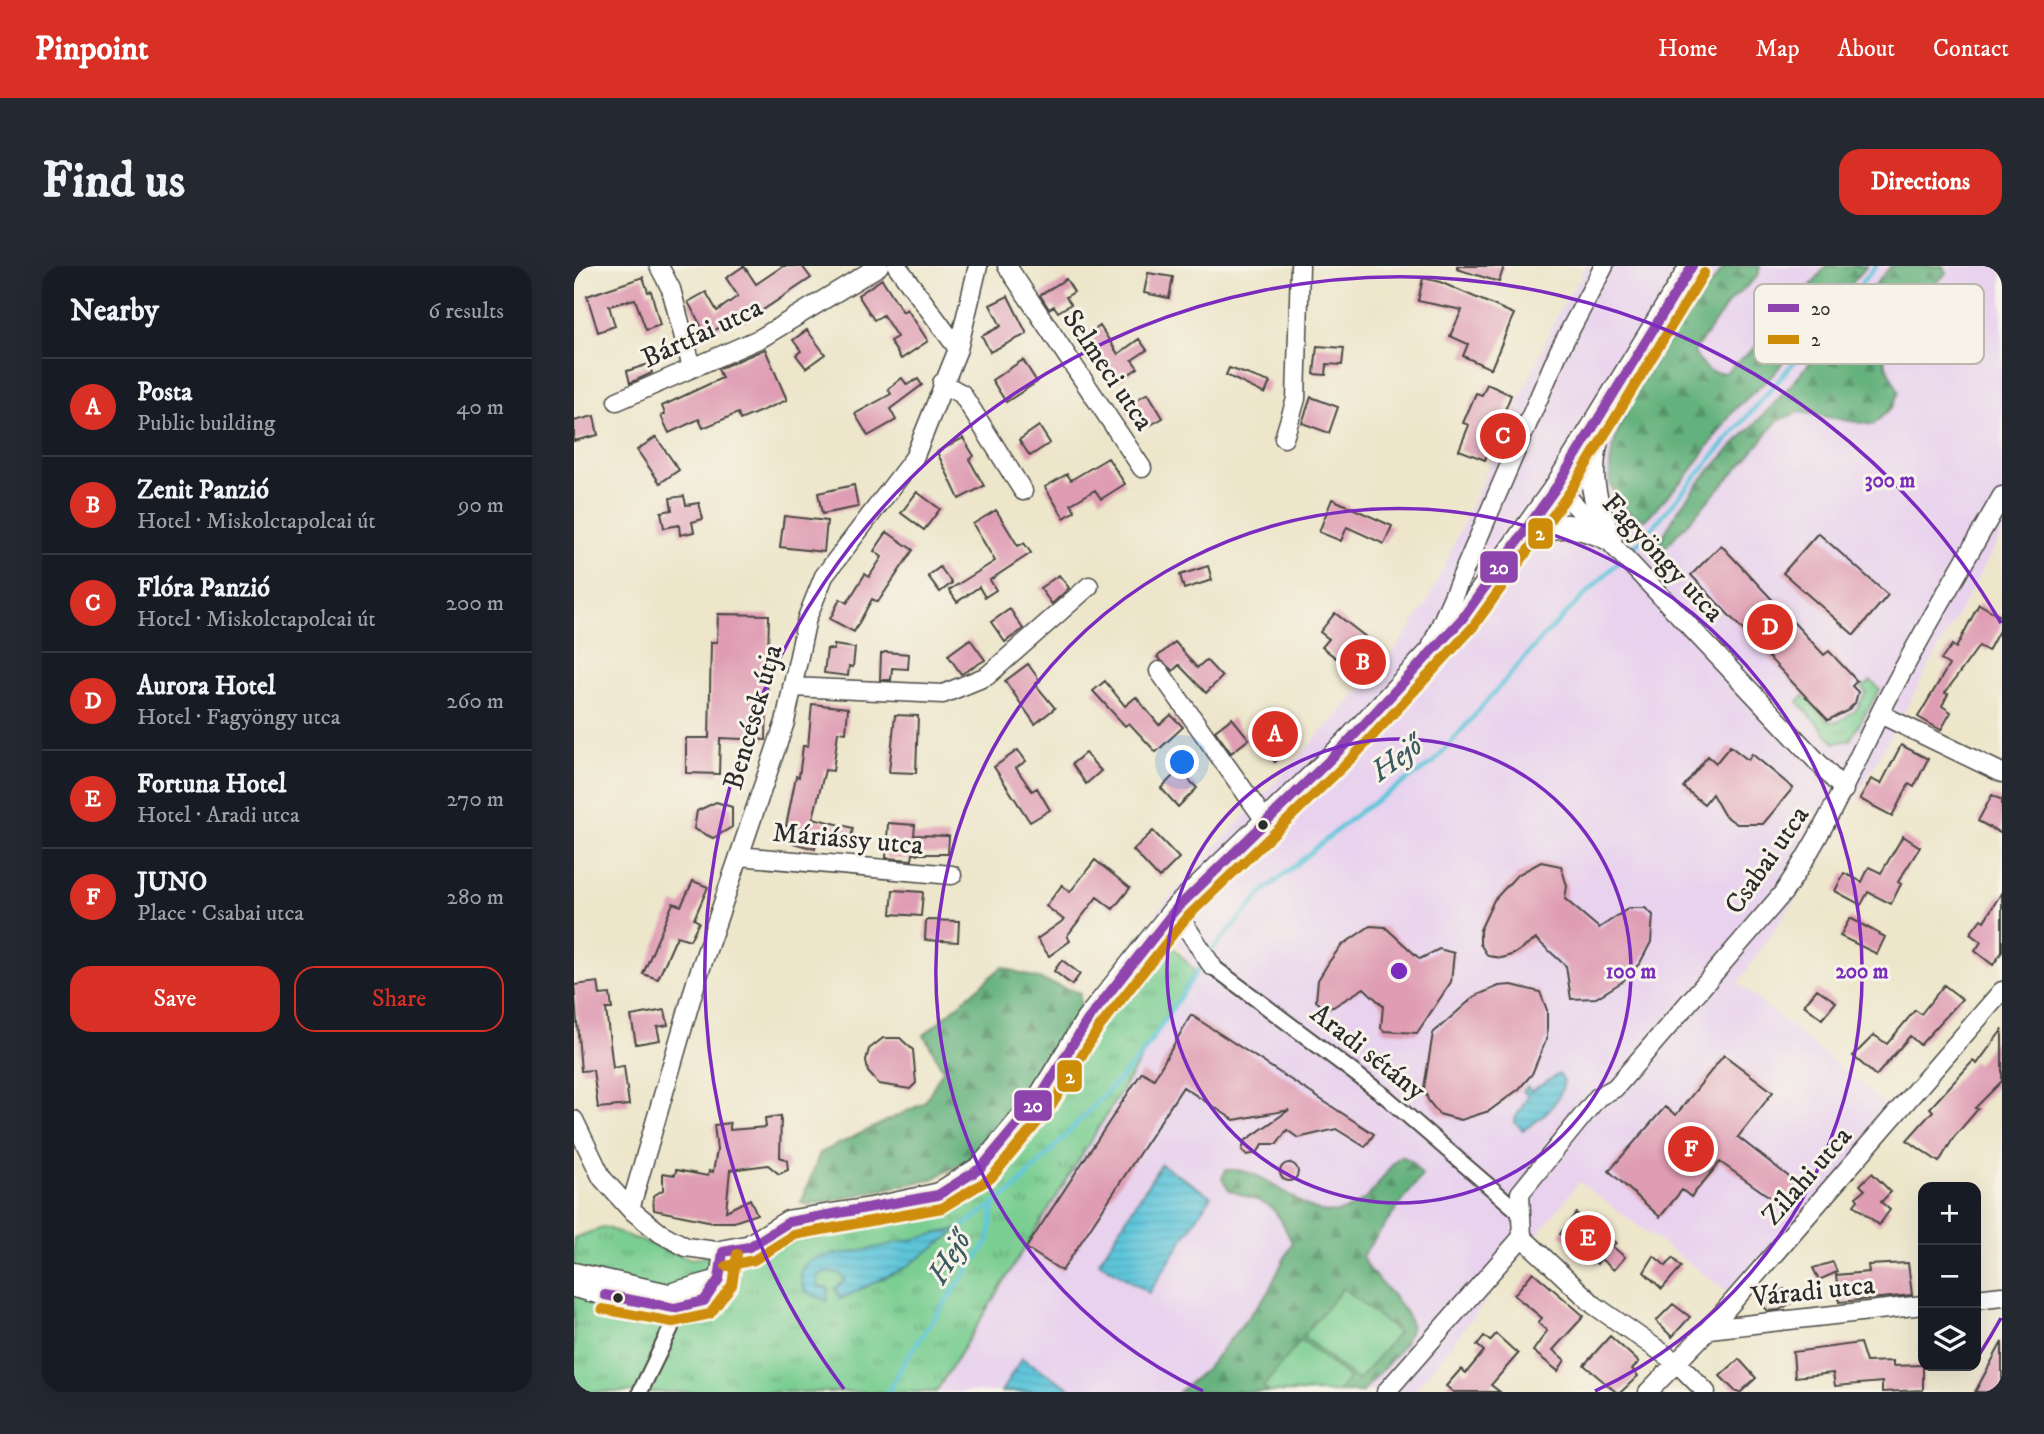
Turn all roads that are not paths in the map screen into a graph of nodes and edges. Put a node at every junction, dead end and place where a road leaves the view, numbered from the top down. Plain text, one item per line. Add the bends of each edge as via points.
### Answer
1 (659, 266) edge
2 (879, 266) edge
3 (897, 266) edge
4 (978, 266) edge
5 (1007, 266) edge
6 (1300, 266) edge
7 (1604, 266) edge
8 (1692, 266) edge
9 (958, 349) junction
10 (692, 368) junction
11 (942, 383) junction
12 (1610, 397) junction
13 (617, 401) dead end
14 (1284, 438) dead end
15 (1142, 468) dead end
16 (1558, 486) junction
17 (1023, 491) dead end
18 (2002, 496) edge
19 (1525, 534) junction
20 (1610, 539) junction
21 (1089, 586) dead end
22 (1428, 654) junction
23 (1159, 671) dead end
24 (792, 687) junction
25 (1880, 714) junction
26 (2002, 773) edge
27 (1844, 790) junction
28 (1267, 823) junction
29 (739, 856) junction
30 (952, 875) dead end
31 (1175, 910) junction
32 (1212, 966) joint
33 (2002, 991) edge
34 (574, 1120) edge
35 (630, 1209) junction
36 (1519, 1212) junction
37 (1522, 1237) junction
38 (723, 1252) junction
39 (574, 1272) edge
40 (719, 1279) junction
41 (574, 1288) edge
42 (2002, 1296) edge
43 (1981, 1298) edge
44 (1918, 1306) edge
45 (674, 1308) junction
46 (1709, 1329) junction
47 (1677, 1363) junction
48 (640, 1392) edge
49 (1386, 1392) edge
50 (1648, 1392) edge
51 (1706, 1392) edge

1 - 10 street via 671,289
2 - 10 street, Bártfai utca via 761,338
3 - 9 street
4 - 9 street, Bencések útja
5 - 15 street, Selmeci utca
6 - 14 street via 1296,399
7 - 22 street via 1559,351
8 - 12 street
9 - 11 street, Bencések útja
10 - 13 street, Bártfai utca
11 - 17 street via 962,394
11 - 24 street, Bencések útja via 914,458 824,576 807,618
12 - 16 street
12 - 20 street via 1590,469 1596,506
16 - 19 street
16 - 20 street, Fagyöngy utca
18 - 25 street, Csabai utca
19 - 20 street via 1556,525 1584,527
19 - 22 street via 1462,619
20 - 27 street, Fagyöngy utca
21 - 24 street via 987,676 943,694
22 - 28 street
23 - 28 street
24 - 29 street, Bencések útja via 785,722
25 - 26 street
25 - 27 street, Csabai utca
27 - 36 street, Csabai utca via 1783,893 1615,1088 1598,1097 1520,1193
28 - 31 street
29 - 30 street, Máriássy utca
29 - 35 street, Bencések útja via 696,982
31 - 32 street, Aradi sétány
31 - 38 street via 1087,1021 1041,1096 981,1168 938,1195 789,1222 749,1247
32 - 36 street, Aradi sétány via 1385,1096
33 - 46 street, Zilahi utca
34 - 35 street via 602,1178
35 - 38 street via 686,1247
36 - 37 street
37 - 47 street via 1594,1305
37 - 49 street
38 - 40 street
39 - 40 street via 669,1293
40 - 45 street via 704,1301
41 - 45 street
42 - 43 street
44 - 46 street, Váradi utca
45 - 48 street via 671,1328
46 - 47 street, Zilahi utca
47 - 50 street, Zilahi utca
47 - 51 street

